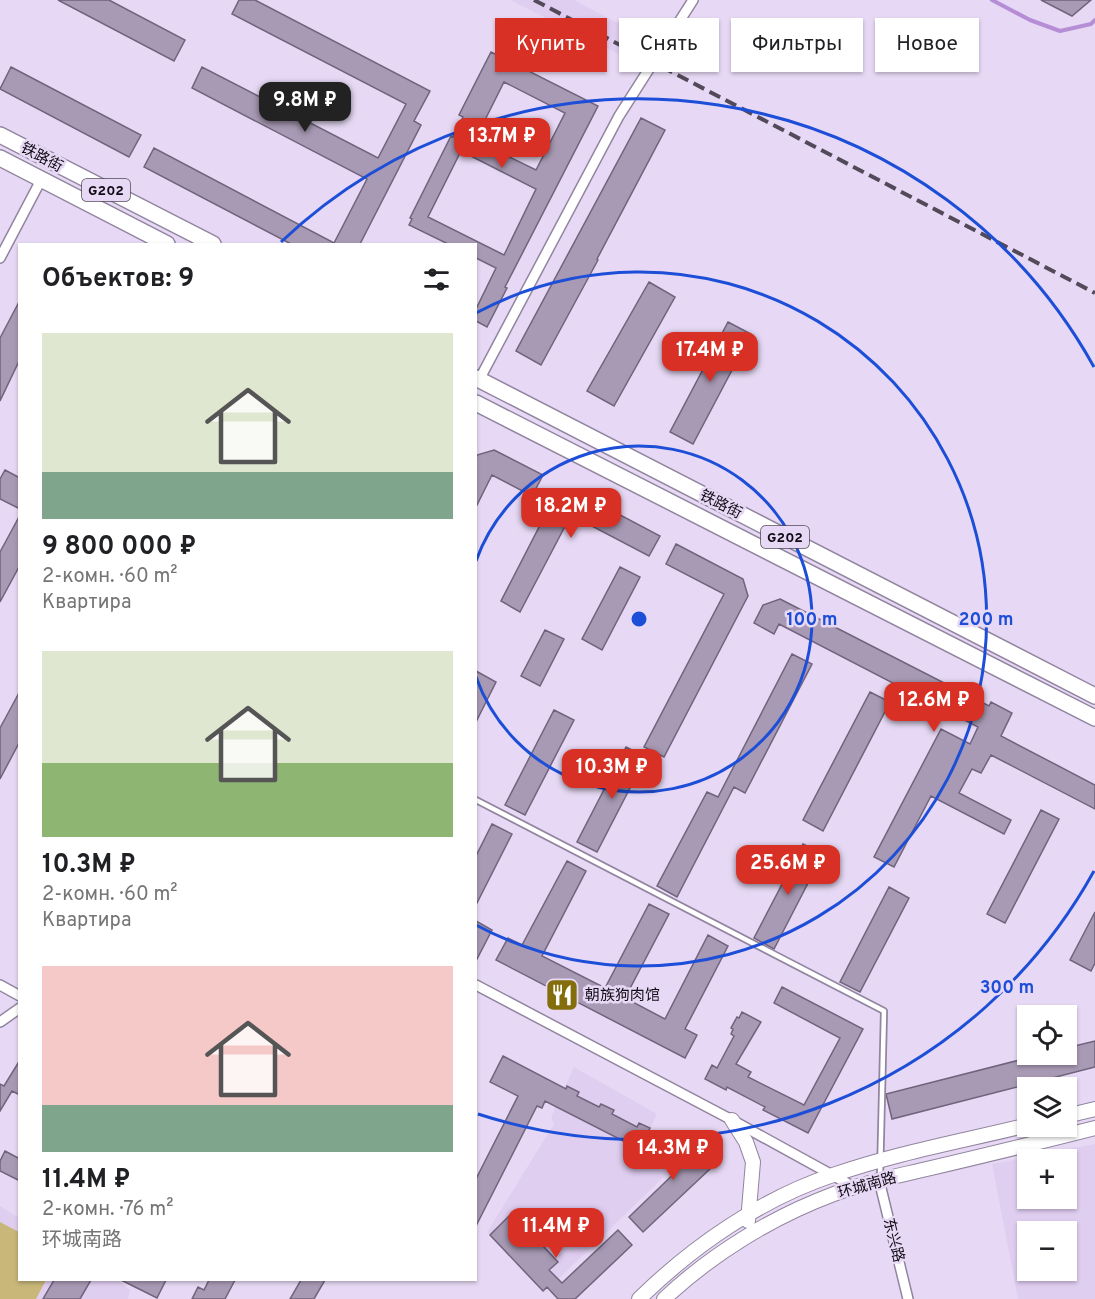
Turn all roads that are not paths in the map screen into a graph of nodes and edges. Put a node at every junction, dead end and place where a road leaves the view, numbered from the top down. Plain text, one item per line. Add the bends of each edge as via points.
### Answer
1 (693, 0) edge
2 (0, 135) edge
3 (0, 158) edge
4 (50, 162) junction
5 (41, 180) junction
6 (165, 243) edge
7 (211, 243) edge
8 (0, 258) edge
9 (477, 381) edge
10 (477, 404) edge
11 (1095, 696) edge
12 (1095, 718) edge
13 (477, 801) edge
14 (0, 985) edge
15 (477, 986) edge
16 (18, 995) edge
17 (18, 1009) edge
18 (0, 1022) edge
19 (1095, 1109) edge
20 (1077, 1113) edge
21 (732, 1120) junction
22 (1017, 1128) edge
23 (1095, 1128) edge
24 (880, 1161) junction
25 (833, 1175) junction
26 (879, 1180) junction
27 (854, 1187) junction
28 (749, 1215) junction
29 (746, 1237) junction
30 (639, 1299) edge
31 (664, 1299) edge
32 (908, 1299) edge

1 - 9 street via 619,116
2 - 4 main road, 铁路街 / G202
3 - 5 main road, 铁路街 / G202
4 - 5 main road
4 - 7 main road, 铁路街 / G202
5 - 6 main road, 铁路街 / G202
5 - 8 street
9 - 11 main road, 铁路街 / G202
10 - 12 main road, 铁路街 / G202
13 - 24 lane via 885,1011
14 - 16 street
15 - 21 street
17 - 18 street
19 - 20 main road
21 - 25 street
21 - 28 main road via 753,1162
22 - 24 main road, 环城南路
23 - 26 main road, 环城南路
24 - 25 main road, 环城南路
24 - 26 lane
25 - 27 street
25 - 28 main road, 环城南路
26 - 27 main road, 环城南路
26 - 32 street, 东兴路
27 - 29 main road, 环城南路
28 - 29 main road
28 - 30 main road, 环城南路 via 664,1274
29 - 31 main road, 环城南路

